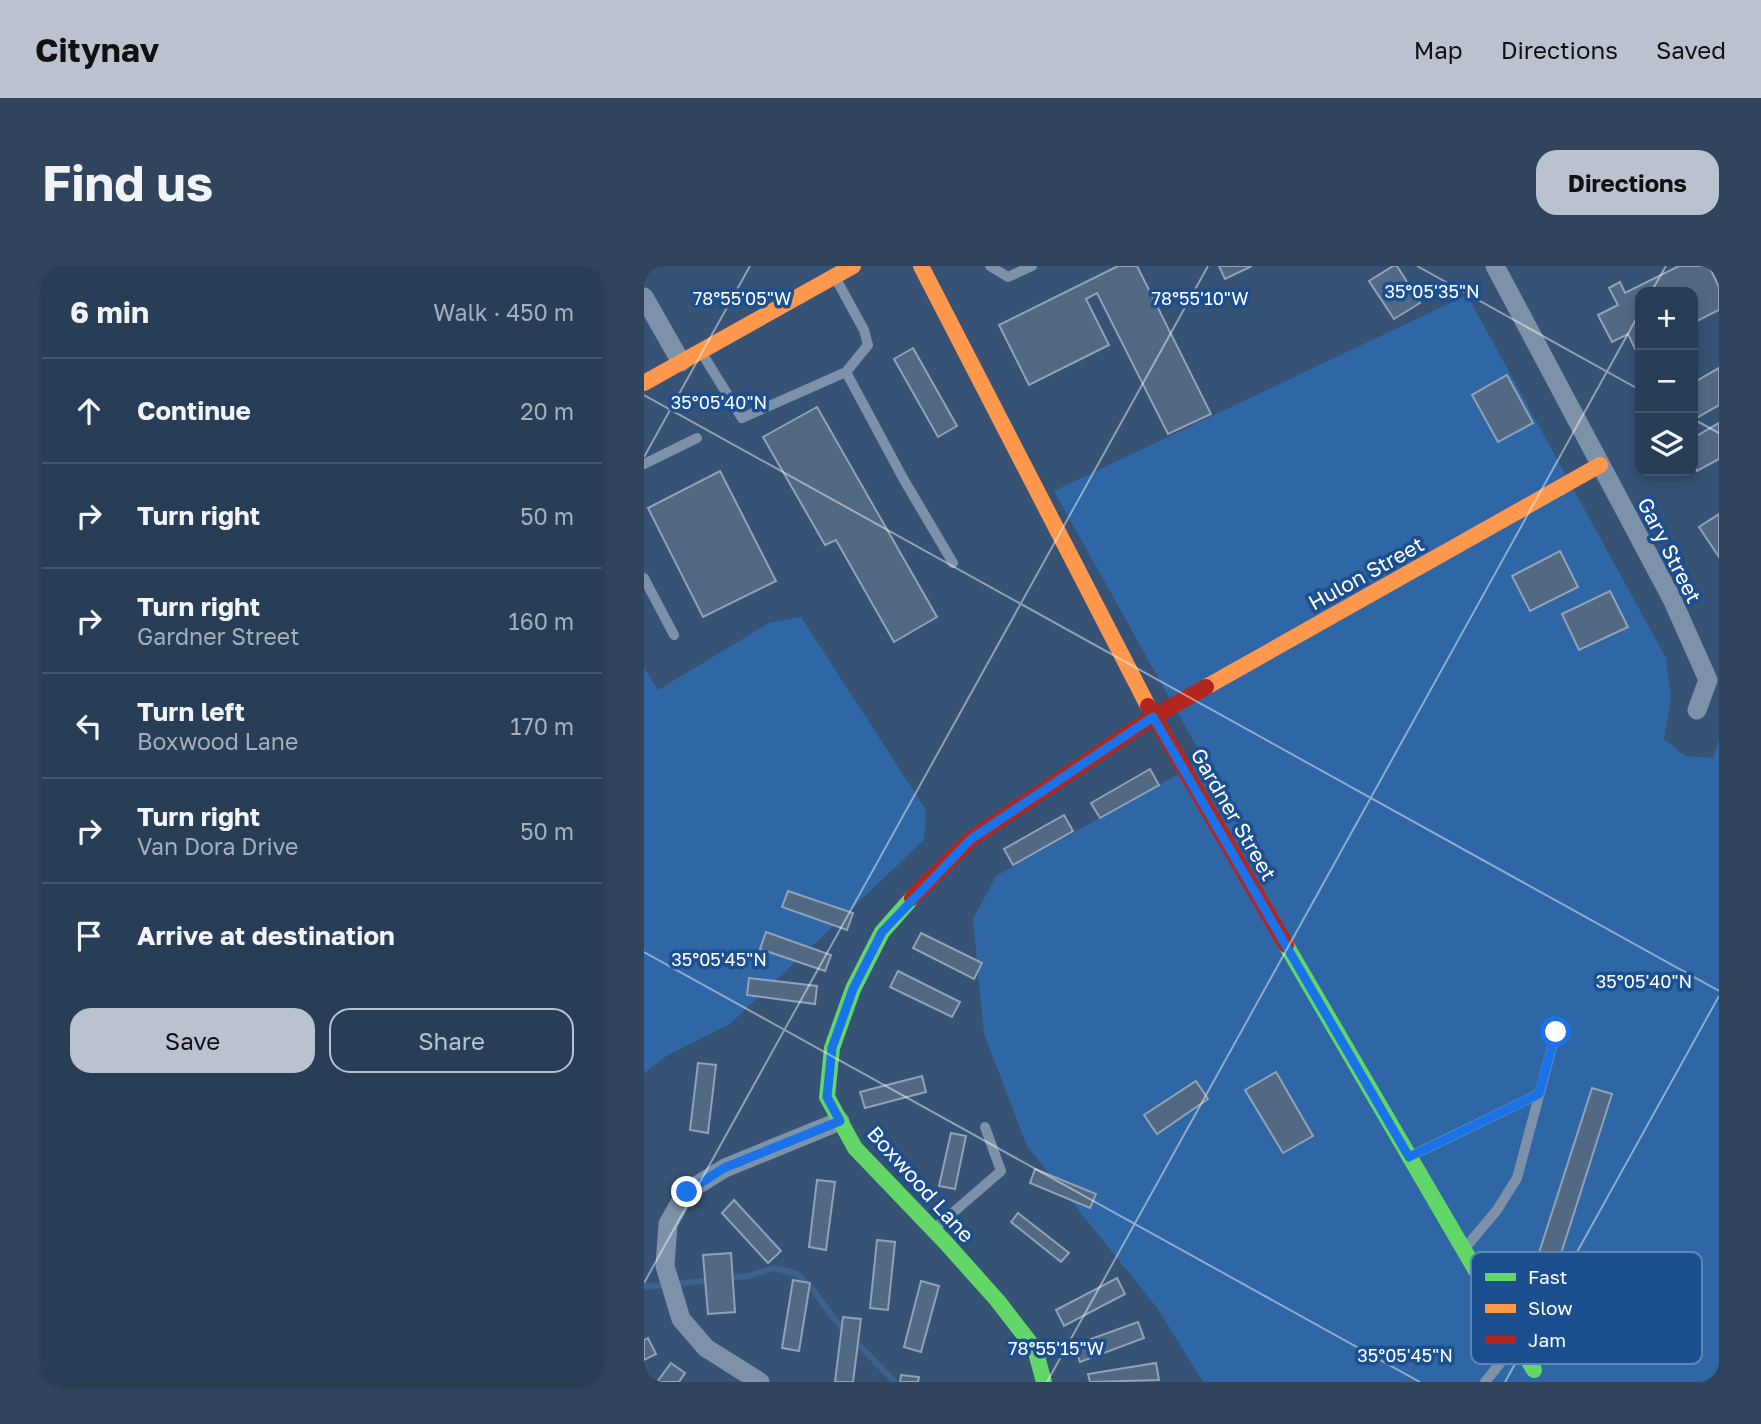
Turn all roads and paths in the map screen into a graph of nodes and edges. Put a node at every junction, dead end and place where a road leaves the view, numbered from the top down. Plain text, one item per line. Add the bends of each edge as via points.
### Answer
1 (853, 266) edge
2 (921, 266) edge
3 (990, 266) edge
4 (1032, 266) edge
5 (1495, 266) edge
6 (832, 271) edge
7 (644, 297) edge
8 (701, 351) junction
9 (681, 362) junction
10 (846, 372) junction
11 (644, 383) edge
12 (697, 438) dead end
13 (644, 464) edge
14 (1600, 465) junction
15 (953, 563) dead end
16 (644, 578) edge
17 (674, 635) dead end
18 (1697, 710) dead end
19 (1153, 717) junction
20 (1556, 1032) dead end
21 (1539, 1094) junction
22 (840, 1121) junction
23 (985, 1127) dead end
24 (1409, 1157) junction
25 (933, 1230) junction
26 (1464, 1250) junction
27 (1471, 1262) edge
28 (1499, 1364) edge
29 (1530, 1364) edge
30 (1534, 1370) dead end
31 (760, 1382) edge
32 (1044, 1382) edge
33 (1485, 1382) edge

1 - 6 street
2 - 19 street, Gardner Street
3 - 4 lane via 1008,277
5 - 14 street, Gary Street
6 - 8 street
6 - 10 lane via 868,345
7 - 9 street
8 - 9 street
8 - 10 lane via 742,418
9 - 11 street
10 - 15 lane
12 - 13 lane
14 - 18 street, Gary Street via 1672,599 1708,680
14 - 19 street, Hulon Street
16 - 17 lane
19 - 22 street, Boxwood Lane via 971,839 882,932 853,989 832,1048 827,1097
19 - 24 street, Gardner Street
20 - 21 lane
21 - 24 lane
21 - 26 lane via 1517,1178
22 - 25 street, Boxwood Lane via 855,1148
22 - 31 street via 724,1168 687,1192 668,1224 665,1266 681,1319 706,1348
23 - 25 lane via 1001,1171
24 - 26 street, Gardner Street
25 - 32 street, Boxwood Lane via 998,1300 1035,1349
26 - 27 street, Gardner Street
28 - 33 lane
29 - 30 street, Gardner Street

